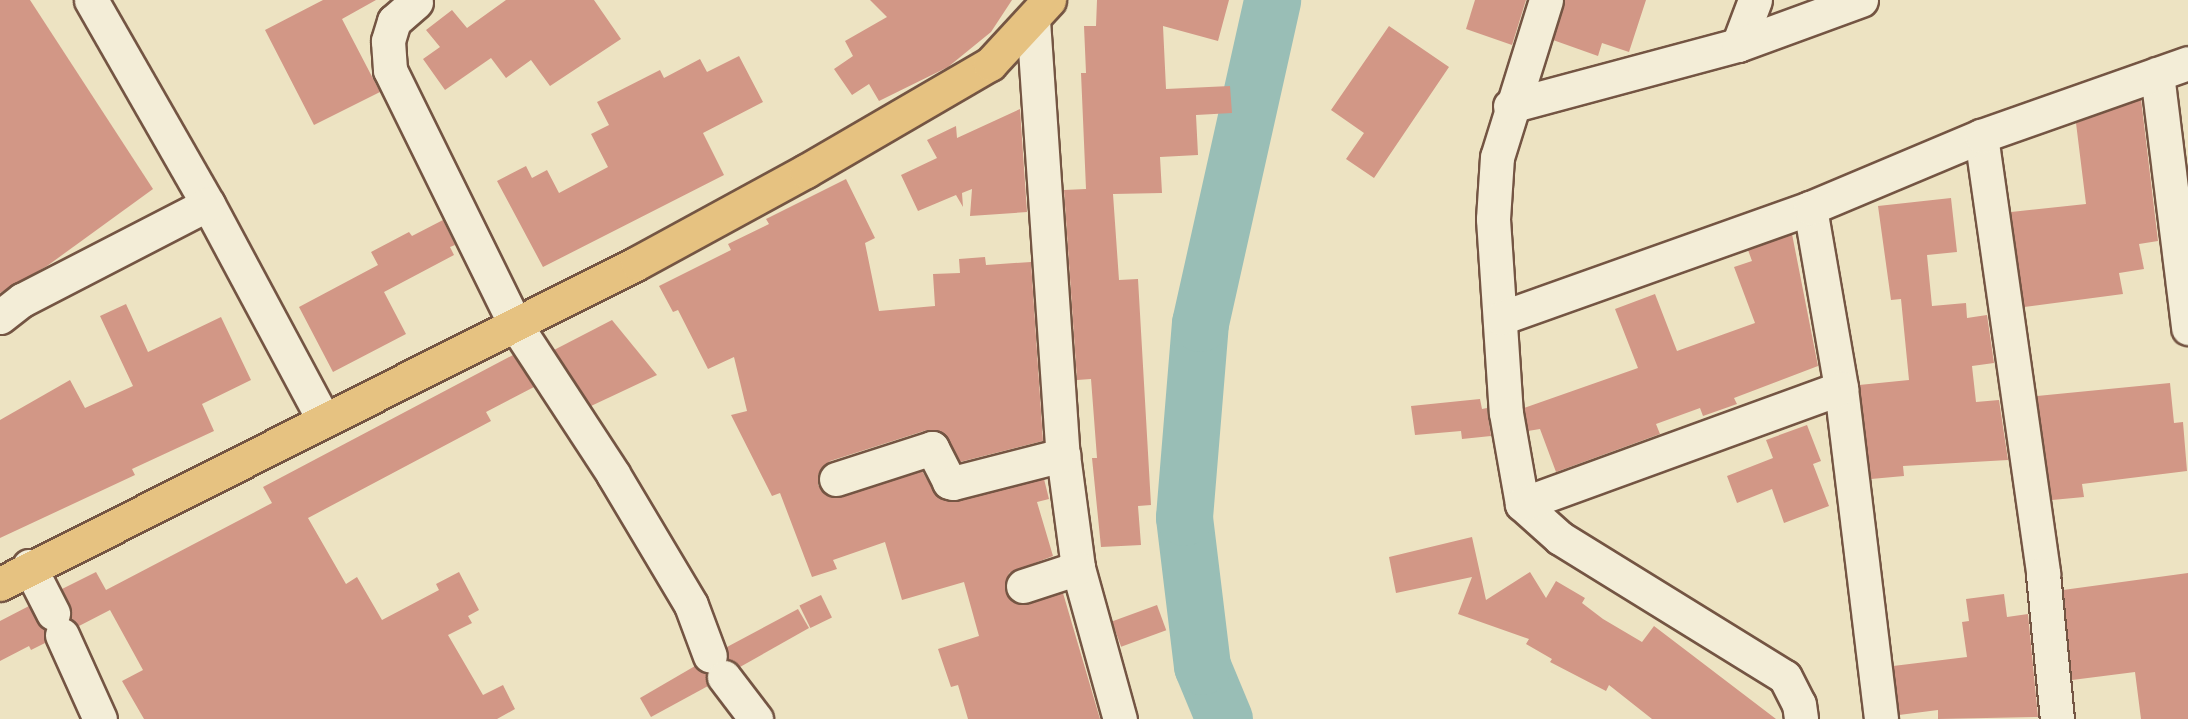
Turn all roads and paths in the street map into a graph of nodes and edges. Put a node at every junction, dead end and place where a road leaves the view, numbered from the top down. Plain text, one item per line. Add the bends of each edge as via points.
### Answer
1 (91, 0) edge
2 (1546, 0) edge
3 (1755, 0) edge
4 (1861, 0) edge
5 (416, 2) dead end
6 (1041, 10) edge
7 (1738, 45) junction
8 (2188, 63) edge
9 (2157, 74) junction
10 (1510, 106) junction
11 (1981, 136) junction
12 (208, 204) junction
13 (1810, 208) junction
14 (0, 317) edge
15 (1502, 318) junction
16 (515, 324) junction
17 (2188, 328) edge
18 (1841, 388) junction
19 (324, 420) junction
20 (1064, 455) junction
21 (836, 479) dead end
22 (1522, 504) junction
23 (29, 566) junction
24 (1078, 568) junction
25 (0, 584) edge
26 (1023, 586) dead end
27 (100, 719) edge
28 (756, 719) edge
29 (1120, 719) edge
30 (1802, 719) edge
31 (1881, 719) edge
32 (2057, 719) edge

1 - 12 street
2 - 10 street
3 - 7 street
4 - 7 street
5 - 16 street via 394,21 388,41 390,70
6 - 16 main road via 990,64 919,107 638,262
6 - 20 street
7 - 10 street
8 - 9 street
9 - 11 street
9 - 17 street
10 - 15 street via 1497,157 1493,219
11 - 13 street
11 - 32 street via 2043,574
12 - 14 street via 22,300
12 - 19 street
13 - 15 street
13 - 18 street
15 - 22 street via 1506,413
16 - 19 main road
16 - 28 street via 613,474 691,605 717,666
18 - 22 street
18 - 31 street
19 - 23 main road
20 - 21 street via 953,483 932,448
20 - 24 street
22 - 30 street via 1560,538 1785,677
23 - 25 main road
23 - 27 street
24 - 26 street
24 - 29 street

